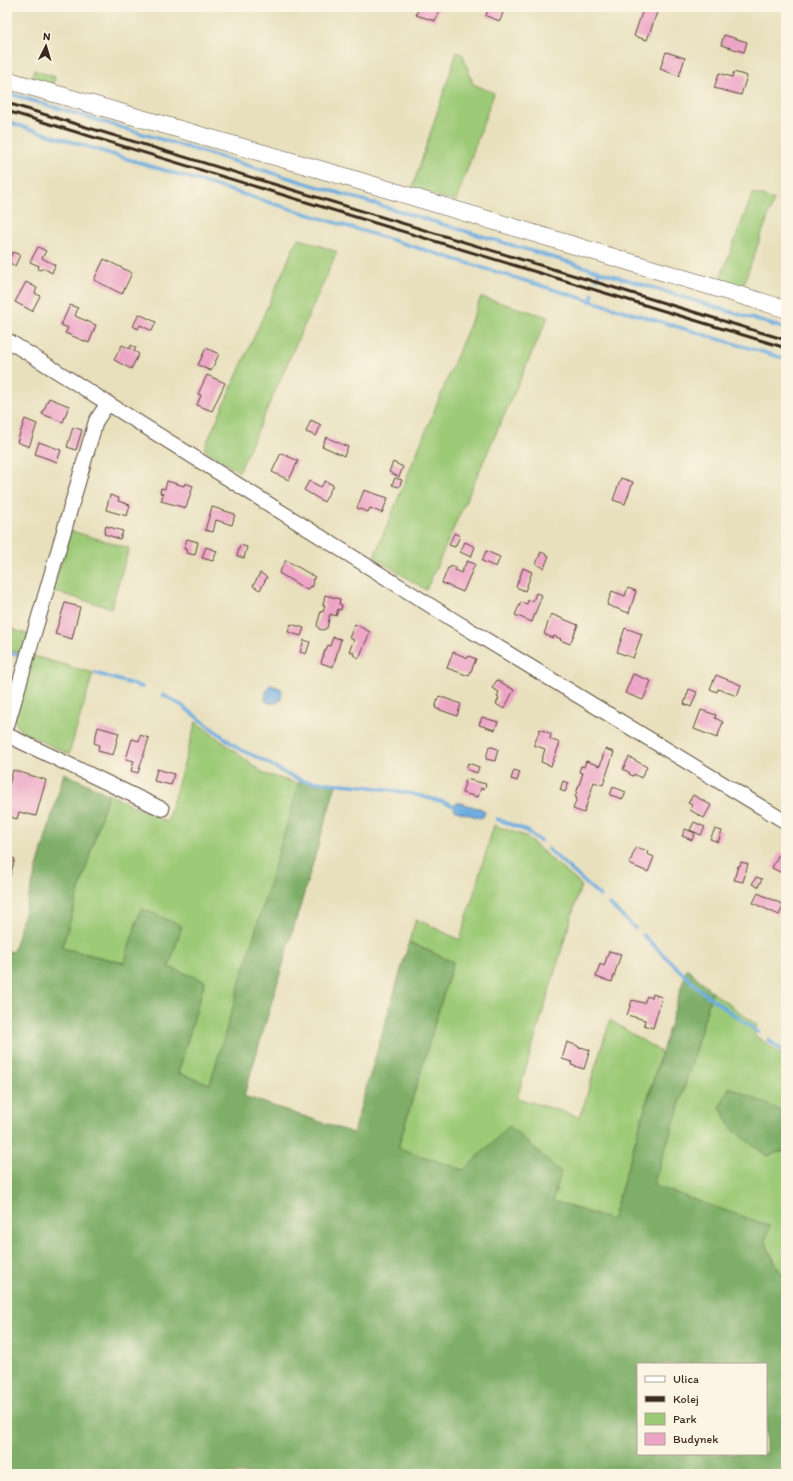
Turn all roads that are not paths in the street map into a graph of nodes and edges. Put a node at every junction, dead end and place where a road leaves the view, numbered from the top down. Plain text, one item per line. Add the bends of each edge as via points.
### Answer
1 (7, 80) edge
2 (786, 309) edge
3 (7, 340) edge
4 (108, 403) junction
5 (7, 726) edge
6 (7, 735) edge
7 (162, 809) dead end
8 (786, 822) edge

1 - 2 street via 351,178
3 - 4 street
4 - 5 street via 96,421
4 - 8 street via 454,621
6 - 7 street

